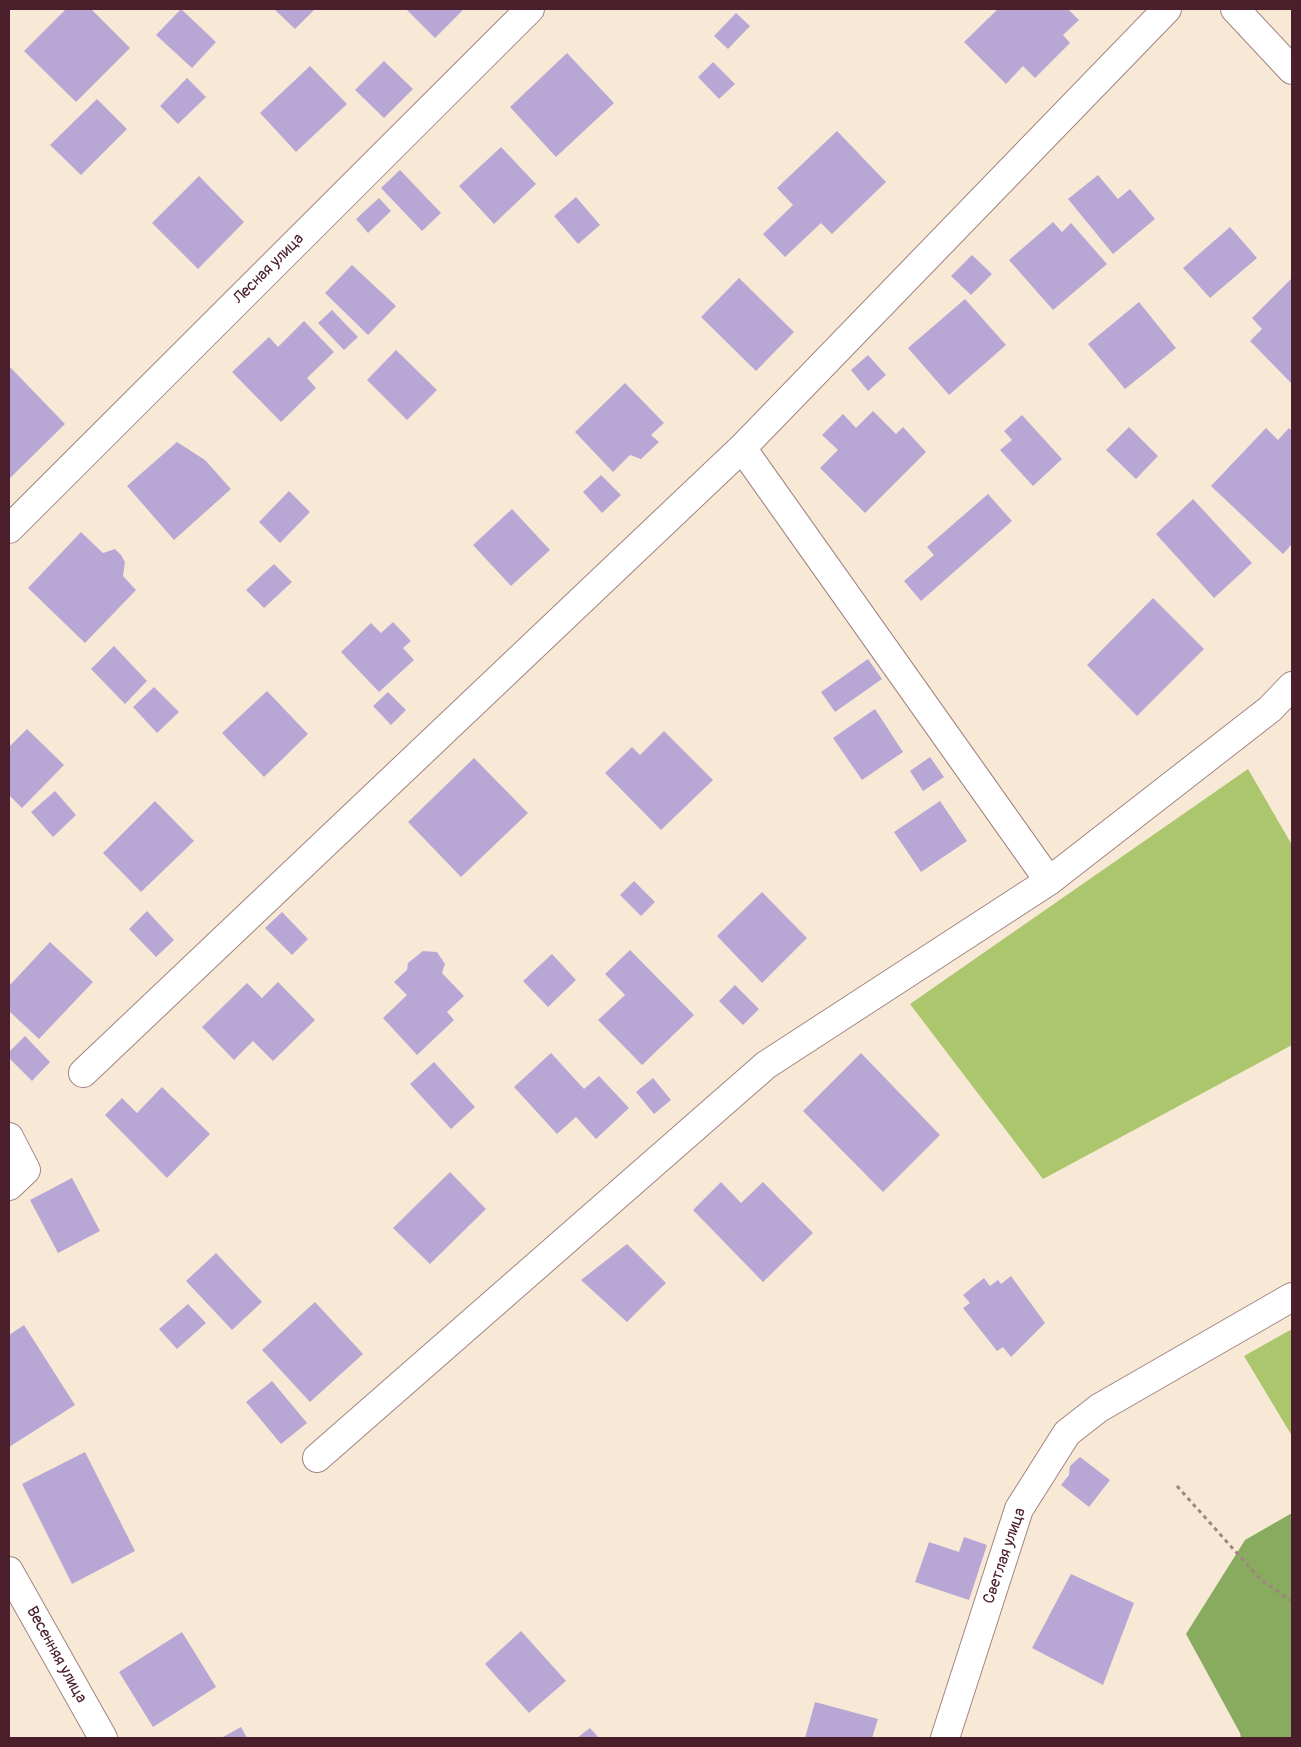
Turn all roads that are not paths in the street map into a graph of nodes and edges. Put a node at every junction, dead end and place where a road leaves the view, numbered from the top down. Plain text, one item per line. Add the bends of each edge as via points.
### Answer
1 (530, 9) edge
2 (1166, 9) edge
3 (1235, 9) edge
4 (1292, 70) edge
5 (742, 448) junction
6 (9, 529) edge
7 (1292, 686) edge
8 (1049, 881) junction
9 (84, 1073) dead end
10 (9, 1136) edge
11 (9, 1186) edge
12 (1292, 1296) edge
13 (317, 1458) dead end
14 (9, 1571) edge
15 (103, 1738) edge
16 (945, 1738) edge

1 - 6 street, Лесная улица
2 - 5 street
3 - 4 street
5 - 8 street
5 - 9 street
7 - 8 street via 1270,709
8 - 13 street via 766,1066
10 - 11 street via 26,1170
12 - 16 street, Светлая улица via 1099,1408 1067,1433 1019,1510
14 - 15 street, Весенняя улица

